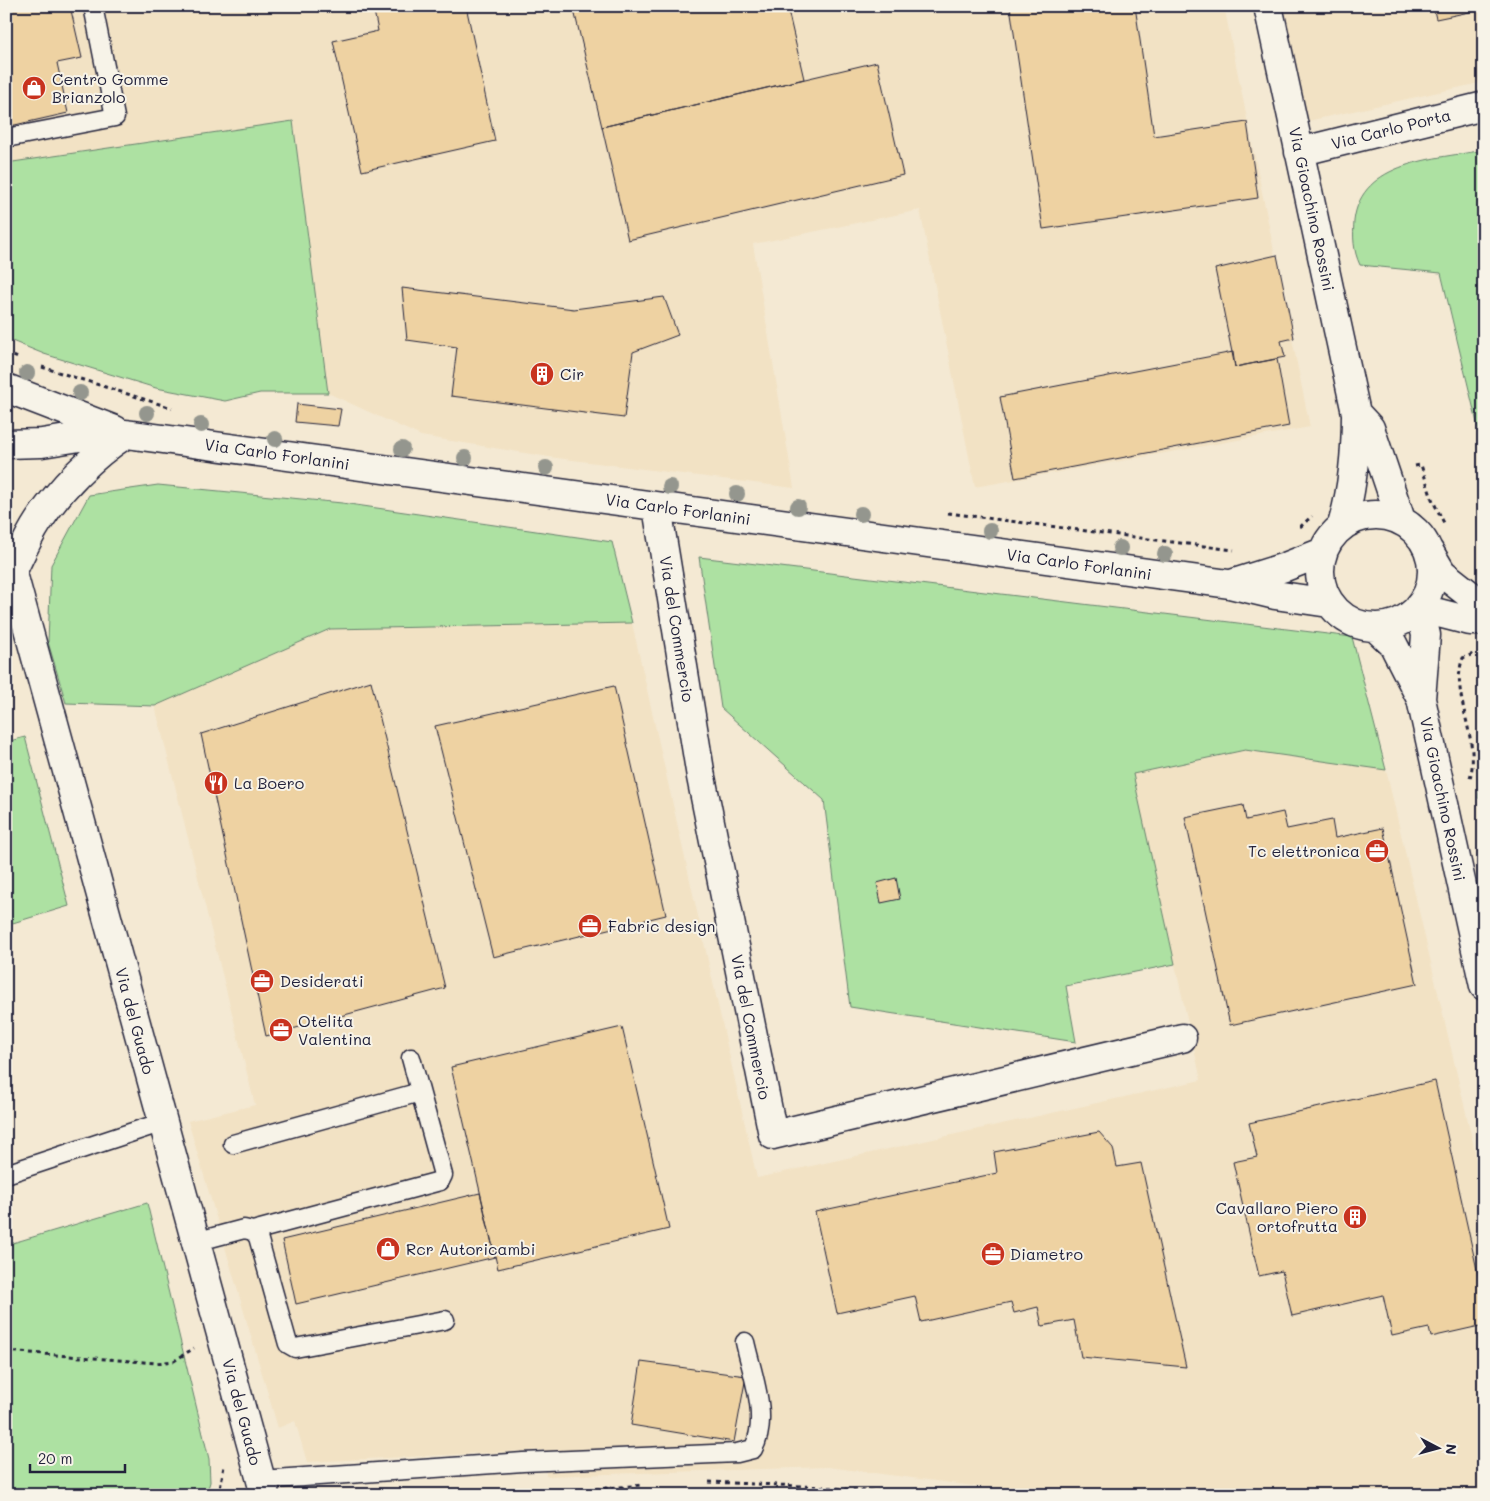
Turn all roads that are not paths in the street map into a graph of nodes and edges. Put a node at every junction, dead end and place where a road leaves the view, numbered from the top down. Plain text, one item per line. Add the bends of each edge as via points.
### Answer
1 (93, 6) edge
2 (1268, 6) edge
3 (1484, 106) edge
4 (6, 138) edge
5 (1299, 152) junction
6 (6, 388) edge
7 (1356, 413) junction
8 (126, 434) junction
9 (6, 444) edge
10 (657, 507) junction
11 (1401, 520) junction
12 (1342, 525) junction
13 (1429, 551) junction
14 (1323, 552) junction
15 (9, 559) edge
16 (1230, 584) junction
17 (1330, 602) junction
18 (1484, 606) edge
19 (1419, 608) junction
20 (1484, 621) edge
21 (1376, 627) junction
22 (1421, 699) junction
23 (1476, 919) edge
24 (1484, 986) edge
25 (1182, 1038) dead end
26 (411, 1058) dead end
27 (420, 1092) junction
28 (163, 1122) junction
29 (233, 1144) dead end
30 (6, 1174) edge
31 (252, 1232) junction
32 (196, 1242) junction
33 (446, 1320) dead end
34 (745, 1342) dead end
35 (262, 1487) edge

1 - 4 lane via 115,117
2 - 5 street, Via Gioachino Rossini
3 - 5 street, Via Carlo Porta
5 - 7 street, Via Gioachino Rossini
6 - 8 street, Via Carlo Forlanini
7 - 11 street, Via Gioachino Rossini via 1370,428
7 - 12 street, Via Gioachino Rossini via 1356,452 1349,504
8 - 9 street, Via Carlo Forlanini
8 - 10 street, Via Carlo Forlanini
8 - 15 street via 106,446 70,483
10 - 16 street, Via Carlo Forlanini
10 - 25 street, Via del Commercio via 701,777 773,1134
11 - 12 street via 1371,514
11 - 13 street via 1422,538
12 - 14 street
13 - 18 street via 1442,573
13 - 19 street via 1432,562 1430,587
14 - 16 street, Via Carlo Forlanini via 1285,568
14 - 17 street via 1320,578
15 - 28 street, Via del Guado
16 - 17 street, Via Carlo Forlanini via 1275,595
17 - 21 street via 1342,616 1358,624
19 - 20 street via 1470,621
19 - 21 street via 1406,619
19 - 22 street, Via Gioachino Rossini via 1426,635
21 - 22 street, Via Gioachino Rossini via 1393,644
22 - 23 street, Via Gioachino Rossini
23 - 24 street, Via Gioachino Rossini
26 - 27 lane
27 - 29 lane
27 - 31 lane via 443,1175 440,1181
28 - 30 lane
28 - 32 street, Via del Guado
31 - 32 lane via 244,1229
31 - 33 lane via 258,1237 288,1344 295,1348
32 - 35 street, Via del Guado
34 - 35 lane via 759,1405 758,1439 752,1449 737,1453 523,1462

